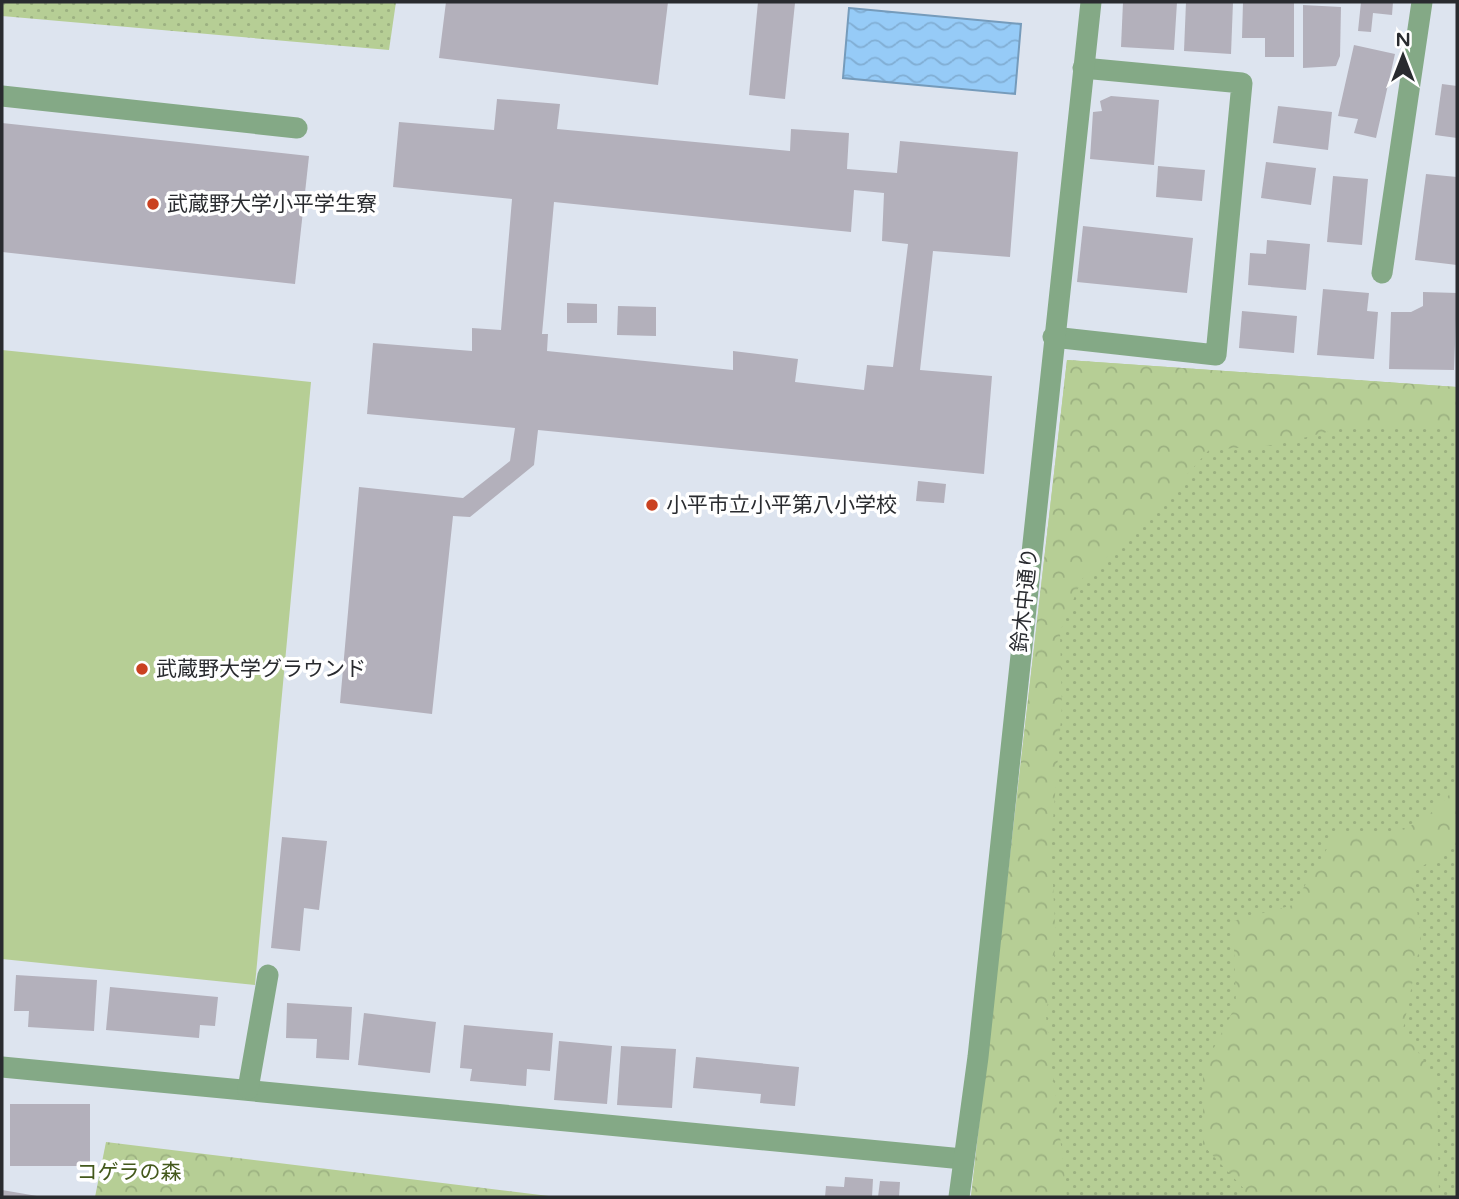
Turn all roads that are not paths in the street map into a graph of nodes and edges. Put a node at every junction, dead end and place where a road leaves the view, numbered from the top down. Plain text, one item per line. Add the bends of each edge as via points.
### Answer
1 (1091, 2) edge
2 (1422, 2) edge
3 (1083, 68) junction
4 (2, 96) edge
5 (297, 128) dead end
6 (1382, 273) dead end
7 (1053, 337) junction
8 (268, 975) dead end
9 (2, 1068) edge
10 (248, 1089) junction
11 (962, 1159) junction
12 (958, 1197) edge

1 - 3 street, 鈴木中通り
2 - 6 street
3 - 7 street, 鈴木中通り
3 - 7 street via 1242,83 1216,355
4 - 5 street
7 - 11 street, 鈴木中通り via 978,1057
8 - 10 street
9 - 10 street
10 - 11 street
11 - 12 street, 鈴木中通り

